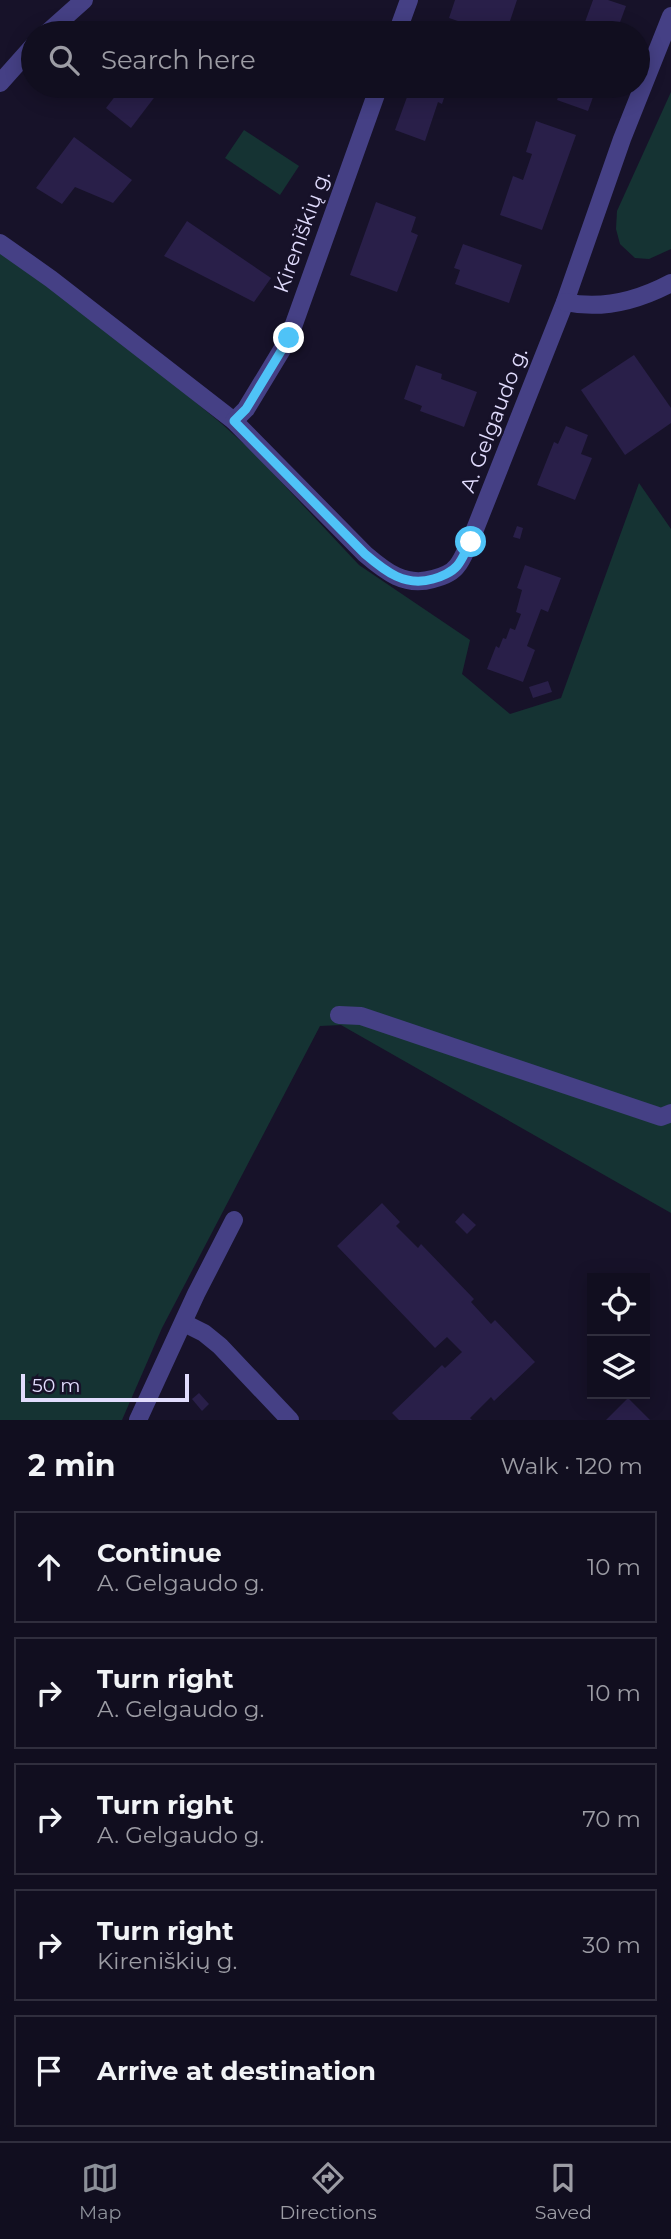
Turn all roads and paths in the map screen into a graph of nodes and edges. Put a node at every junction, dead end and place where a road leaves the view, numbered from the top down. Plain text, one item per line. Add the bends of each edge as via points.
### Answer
1 (85, 0) edge
2 (409, 0) edge
3 (671, 16) edge
4 (61, 21) edge
5 (401, 21) edge
6 (21, 59) edge
7 (650, 69) edge
8 (0, 83) edge
9 (375, 98) edge
10 (638, 98) edge
11 (0, 243) edge
12 (671, 284) edge
13 (565, 302) junction
14 (234, 421) junction
15 (339, 1015) dead end
16 (671, 1114) edge
17 (234, 1220) dead end
18 (184, 1323) junction
19 (138, 1420) edge
20 (290, 1420) edge

1 - 4 street
2 - 5 street
3 - 7 street, A. Gelgaudo g.
6 - 8 street
9 - 14 street, Kireniškių g. via 289,338
10 - 13 street, A. Gelgaudo g.
11 - 14 street, A. Gelgaudo g.
12 - 13 street via 611,305
13 - 14 street, A. Gelgaudo g. via 471,542 456,567 441,577 420,583 402,580 380,568
15 - 16 street via 361,1016 661,1117
17 - 18 street
18 - 19 street
18 - 20 street via 220,1346

